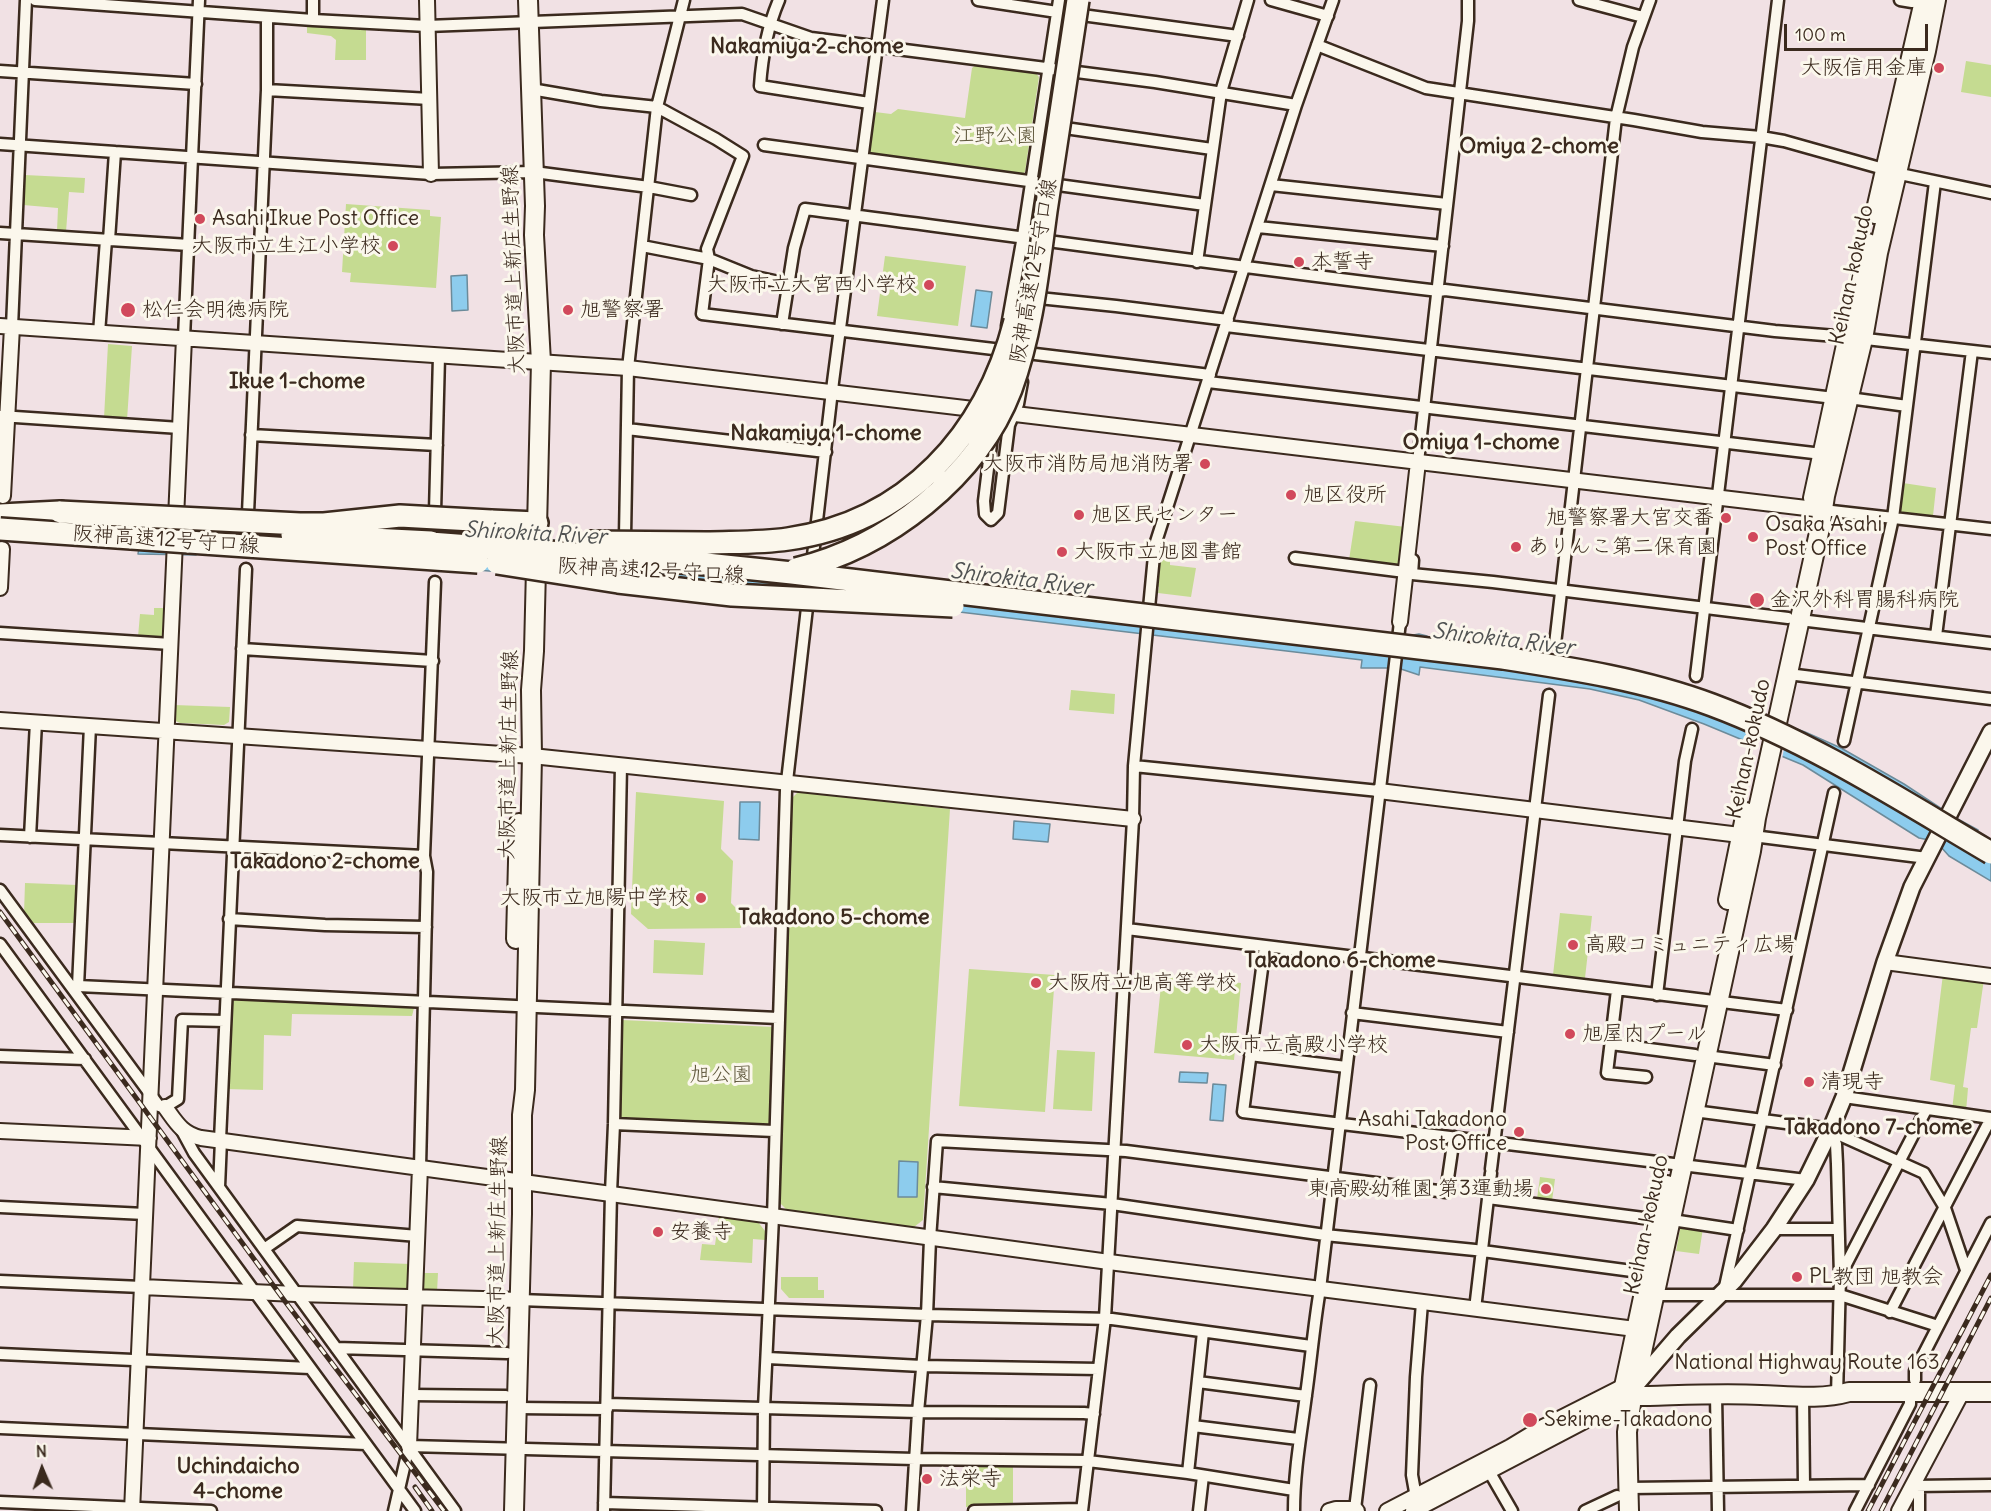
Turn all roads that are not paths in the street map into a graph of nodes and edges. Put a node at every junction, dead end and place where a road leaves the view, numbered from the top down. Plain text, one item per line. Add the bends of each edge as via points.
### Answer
1 (26, 0) edge
2 (35, 0) edge
3 (313, 0) edge
4 (427, 0) edge
5 (516, 0) edge
6 (528, 0) edge
7 (684, 0) edge
8 (779, 0) edge
9 (883, 0) edge
10 (978, 0) edge
11 (1059, 0) edge
12 (1084, 0) edge
13 (1248, 0) edge
14 (1271, 0) edge
15 (1334, 0) edge
16 (1468, 0) edge
17 (1579, 0) edge
18 (1650, 0) edge
19 (1778, 0) edge
20 (1900, 0) edge
21 (1930, 1) edge
22 (199, 6) edge
23 (1061, 6) edge
24 (1080, 7) edge
25 (1328, 16) junction
26 (267, 17) junction
27 (680, 17) junction
28 (1643, 17) junction
29 (313, 20) junction
30 (523, 23) junction
31 (770, 24) junction
32 (428, 26) junction
33 (1238, 36) junction
34 (1317, 45) junction
35 (877, 46) junction
36 (1048, 68) junction
37 (0, 71) edge
38 (1073, 72) junction
39 (23, 73) junction
40 (196, 84) junction
41 (531, 89) junction
42 (267, 90) junction
43 (1221, 92) junction
44 (1459, 94) junction
45 (430, 99) junction
46 (869, 103) junction
47 (1296, 105) junction
48 (657, 107) junction
49 (1616, 117) junction
50 (1065, 128) junction
51 (1761, 137) junction
52 (0, 144) edge
53 (764, 145) dead end
54 (20, 146) junction
55 (1212, 149) junction
56 (114, 152) junction
57 (192, 157) junction
58 (862, 159) junction
59 (264, 163) junction
60 (1891, 170) junction
61 (528, 171) junction
62 (431, 174) junction
63 (1030, 182) junction
64 (1935, 182) junction
65 (1056, 185) junction
66 (1271, 185) junction
67 (649, 187) junction
68 (1991, 193) edge
69 (691, 195) dead end
70 (1447, 204) junction
71 (1205, 205) junction
72 (855, 215) junction
73 (1258, 227) junction
74 (0, 233) edge
75 (16, 234) junction
76 (1023, 236) junction
77 (108, 240) junction
78 (1047, 241) junction
79 (189, 245) junction
80 (642, 246) junction
81 (1443, 246) junction
82 (709, 259) junction
83 (1197, 262) junction
84 (1245, 268) junction
85 (788, 284) junction
86 (1439, 291) junction
87 (1039, 298) junction
88 (1595, 309) junction
89 (1227, 323) junction
90 (782, 324) junction
91 (6, 326) edge
92 (1738, 326) junction
93 (840, 331) junction
94 (99, 333) junction
95 (184, 338) junction
96 (1855, 338) junction
97 (255, 343) junction
98 (1915, 345) junction
99 (1003, 350) junction
100 (1431, 350) junction
101 (1972, 351) junction
102 (1028, 353) junction
103 (1991, 353) edge
104 (439, 356) junction
105 (535, 362) junction
106 (628, 368) junction
107 (1588, 368) junction
108 (1209, 378) junction
109 (1731, 386) junction
110 (833, 392) junction
111 (1842, 398) junction
112 (1907, 406) junction
113 (1425, 408) junction
114 (994, 411) junction
115 (1014, 413) junction
116 (3, 417) edge
117 (1582, 426) junction
118 (180, 428) junction
119 (627, 429) junction
120 (1191, 434) junction
121 (251, 435) junction
122 (1724, 444) junction
123 (437, 445) junction
124 (826, 452) junction
125 (1822, 454) junction
126 (1418, 462) junction
127 (1574, 480) junction
128 (1718, 497) junction
129 (1818, 509) junction
130 (1, 510) edge
131 (435, 512) dead end
132 (248, 513) dead end
133 (1893, 518) junction
134 (1949, 524) junction
135 (530, 526) junction
136 (1991, 529) edge
137 (625, 536) dead end
138 (1, 539) edge
139 (417, 542) junction
140 (1408, 548) junction
141 (1295, 558) dead end
142 (497, 563) junction
143 (246, 569) dead end
144 (1405, 572) junction
145 (435, 582) dead end
146 (0, 588) edge
147 (1561, 591) junction
148 (1704, 608) junction
149 (1794, 619) junction
150 (1400, 622) joint
151 (1869, 629) junction
152 (0, 633) edge
153 (1936, 636) junction
154 (1991, 643) edge
155 (171, 644) junction
156 (1555, 644) dead end
157 (242, 649) junction
158 (433, 661) junction
159 (1788, 674) junction
160 (1696, 676) dead end
161 (1858, 682) junction
162 (1549, 695) dead end
163 (1991, 699) edge
164 (1775, 710) junction
165 (0, 720) edge
166 (36, 722) junction
167 (90, 726) junction
168 (1692, 729) dead end
169 (167, 731) junction
170 (1991, 732) edge
171 (238, 735) junction
172 (1844, 741) dead end
173 (428, 749) junction
174 (527, 755) junction
175 (621, 765) junction
176 (1134, 765) junction
177 (788, 783) junction
178 (1379, 791) junction
179 (1834, 793) dead end
180 (1535, 810) junction
181 (1133, 819) junction
182 (1677, 828) junction
183 (0, 835) edge
184 (1747, 836) junction
185 (30, 837) junction
186 (84, 839) junction
187 (162, 842) junction
188 (1822, 845) junction
189 (233, 846) junction
190 (1991, 853) edge
191 (424, 856) junction
192 (1927, 857) junction
193 (1991, 867) edge
194 (0, 890) edge
195 (230, 919) junction
196 (426, 927) junction
197 (1127, 929) junction
198 (0, 944) edge
199 (1265, 946) junction
200 (1359, 957) junction
201 (1885, 962) junction
202 (1991, 976) edge
203 (1514, 977) junction
204 (75, 987) junction
205 (155, 988) junction
206 (1617, 990) junction
207 (226, 992) junction
208 (1657, 995) junction
209 (1712, 1001) junction
210 (424, 1003) junction
211 (520, 1005) junction
212 (1786, 1010) junction
213 (615, 1011) junction
214 (1352, 1013) junction
215 (778, 1018) junction
216 (225, 1021) junction
217 (1508, 1032) junction
218 (1611, 1044) junction
219 (1250, 1055) junction
220 (1700, 1055) junction
221 (0, 1056) edge
222 (85, 1059) junction
223 (1775, 1065) junction
224 (1346, 1067) junction
225 (1646, 1077) dead end
226 (151, 1094) junction
227 (1844, 1097) junction
228 (165, 1107) junction
229 (1926, 1110) junction
230 (1694, 1111) junction
231 (1991, 1118) edge
232 (1763, 1120) junction
233 (614, 1124) junction
234 (1340, 1124) junction
235 (181, 1129) junction
236 (0, 1131) edge
237 (774, 1131) junction
238 (1830, 1131) junction
239 (1454, 1137) junction
240 (220, 1140) junction
241 (147, 1141) junction
242 (1495, 1142) junction
243 (1115, 1151) junction
244 (1900, 1162) junction
245 (1677, 1165) junction
246 (420, 1167) junction
247 (1751, 1174) junction
248 (1332, 1179) junction
249 (1806, 1180) junction
250 (517, 1181) junction
251 (933, 1187) junction
252 (219, 1188) junction
253 (611, 1193) junction
254 (1488, 1198) junction
255 (1112, 1204) junction
256 (0, 1207) edge
257 (1945, 1208) junction
258 (145, 1214) junction
259 (773, 1217) junction
260 (1665, 1220) junction
261 (1991, 1223) edge
262 (1774, 1229) junction
263 (1838, 1229) junction
264 (1738, 1230) junction
265 (1325, 1235) junction
266 (418, 1236) junction
267 (930, 1239) junction
268 (264, 1249) junction
269 (1482, 1251) junction
270 (1109, 1263) junction
271 (1966, 1270) junction
272 (1647, 1273) junction
273 (1840, 1276) junction
274 (0, 1281) edge
275 (142, 1287) junction
276 (1320, 1289) junction
277 (254, 1292) junction
278 (296, 1294) junction
279 (1721, 1294) junction
280 (1656, 1295) junction
281 (1840, 1295) junction
282 (415, 1298) junction
283 (514, 1300) junction
284 (608, 1302) junction
285 (1422, 1303) junction
286 (770, 1309) junction
287 (1475, 1309) junction
288 (1890, 1312) junction
289 (927, 1315) junction
290 (1106, 1318) junction
291 (1938, 1326) junction
292 (1635, 1329) junction
293 (1203, 1332) junction
294 (1311, 1346) junction
295 (336, 1347) junction
296 (413, 1350) junction
297 (507, 1353) junction
298 (0, 1354) edge
299 (768, 1358) junction
300 (139, 1360) junction
301 (922, 1366) junction
302 (310, 1368) junction
303 (1099, 1370) junction
304 (1991, 1380) edge
305 (1198, 1382) junction
306 (1370, 1385) dead end
307 (1991, 1386) edge
308 (1912, 1389) junction
309 (1837, 1390) junction
310 (1991, 1392) edge
311 (1627, 1393) junction
312 (411, 1395) junction
313 (1716, 1395) junction
314 (1306, 1396) junction
315 (1803, 1396) junction
316 (1959, 1398) junction
317 (1991, 1398) edge
318 (512, 1402) junction
319 (607, 1407) junction
320 (764, 1408) junction
321 (918, 1412) junction
322 (1094, 1414) junction
323 (1193, 1426) junction
324 (0, 1428) edge
325 (135, 1434) junction
326 (1298, 1439) junction
327 (366, 1444) junction
328 (409, 1446) junction
329 (511, 1448) junction
330 (606, 1451) junction
331 (765, 1454) junction
332 (915, 1459) junction
333 (1088, 1461) junction
334 (1486, 1466) junction
335 (1188, 1473) junction
336 (1203, 1476) junction
337 (1869, 1485) junction
338 (1991, 1485) edge
339 (1804, 1486) junction
340 (1916, 1486) junction
341 (1718, 1487) junction
342 (399, 1489) junction
343 (1294, 1490) junction
344 (1621, 1498) edge
345 (0, 1502) edge
346 (1416, 1505) edge
347 (604, 1507) edge
348 (132, 1509) edge
349 (763, 1510) edge
350 (1082, 1510) edge
351 (1356, 1510) edge
352 (211, 1511) edge
353 (394, 1511) edge
354 (415, 1511) edge
355 (455, 1511) edge
356 (503, 1511) edge
357 (514, 1511) edge
358 (876, 1511) edge
359 (912, 1511) edge
360 (974, 1511) edge
361 (1199, 1511) edge
362 (1294, 1511) edge
363 (1329, 1511) edge
364 (1387, 1511) edge
365 (1512, 1511) edge
366 (1585, 1511) edge
367 (1629, 1511) edge
368 (1718, 1511) edge
369 (1855, 1511) edge
370 (1899, 1511) edge
371 (1919, 1511) edge

1 - 39 street
2 - 22 street
3 - 29 street
4 - 32 street
5 - 30 main road, 大阪市道上新庄生野線
6 - 30 main road, 大阪市道上新庄生野線
7 - 27 street
8 - 31 street
9 - 35 street
10 - 23 street
11 - 23 street
12 - 24 street
13 - 33 street
14 - 25 street
15 - 25 street
16 - 44 street
17 - 28 street
18 - 28 street
19 - 51 street
20 - 21 street
21 - 60 main road, Keihan-kokudo via 1926,51
22 - 26 street
22 - 40 street
23 - 36 street
23 - 139 highway, 阪神高速12号守口線, bridge via 1027,260 1010,340 998,375 978,413 952,451 925,477 891,502 860,518 788,539 726,543
24 - 33 street
24 - 38 street
24 - 142 highway, 阪神高速12号守口線, bridge via 1020,361 1006,402 993,425 964,465 937,493 898,525 854,550 782,573 714,578
25 - 34 street
26 - 29 street
26 - 42 street
27 - 30 street
27 - 31 street via 742,14
27 - 48 street
28 - 49 street
29 - 32 street
30 - 32 street
30 - 41 main road, 大阪市道上新庄生野線
30 - 61 main road, 大阪市道上新庄生野線
31 - 35 street via 812,38
31 - 46 street via 760,86
32 - 45 street
33 - 43 street
34 - 44 street via 1426,88
34 - 47 street
35 - 36 street
35 - 46 street
36 - 38 street
36 - 63 street
37 - 39 street
38 - 43 street
38 - 50 street
39 - 40 street
39 - 54 street
40 - 57 street
41 - 48 street
41 - 61 main road, 大阪市道上新庄生野線
42 - 45 street
42 - 59 street
43 - 47 street
43 - 55 street
44 - 49 street
44 - 70 street
45 - 62 street
46 - 58 street
47 - 66 street
48 - 67 street
48 - 82 street via 743,156 707,249
49 - 51 street via 1702,132
49 - 88 street
50 - 55 street
50 - 65 street
51 - 60 street
51 - 92 street
52 - 54 street
53 - 58 street
54 - 56 street
54 - 75 street
55 - 71 street
56 - 57 street
56 - 77 street
57 - 59 street
57 - 79 street
58 - 63 street
58 - 72 street
59 - 62 street
59 - 97 street
60 - 64 street
60 - 96 main road, Keihan-kokudo via 1878,253
61 - 62 street
61 - 67 street
61 - 105 main road, 大阪市道上新庄生野線
63 - 65 street
63 - 76 street
64 - 68 street
64 - 98 street
65 - 71 street
65 - 78 street
66 - 70 street
66 - 73 street
67 - 69 street
67 - 80 street
70 - 81 street
71 - 83 street
72 - 76 street
72 - 85 street via 805,208
72 - 93 street
73 - 81 street
73 - 84 street
74 - 75 street
75 - 77 street
75 - 91 street
76 - 78 street
76 - 99 street
77 - 79 street
77 - 94 street
78 - 83 street
78 - 87 street
79 - 95 street
80 - 82 street
80 - 106 street
81 - 86 street
82 - 85 street via 751,276
82 - 90 street via 702,314
83 - 84 street
84 - 86 street
84 - 89 street
85 - 90 street
86 - 88 street
86 - 100 street
87 - 89 street
87 - 102 street
88 - 92 street
88 - 107 street
89 - 100 street
89 - 108 street
90 - 93 street
91 - 94 street
91 - 116 street
92 - 96 street
92 - 109 street
93 - 99 street
93 - 110 street
94 - 95 street
95 - 97 street
95 - 118 street
96 - 98 street
96 - 111 main road, Keihan-kokudo
97 - 104 street
97 - 121 street
98 - 101 street
98 - 112 street
99 - 102 street
99 - 114 street
100 - 107 street
100 - 113 street
101 - 103 street
101 - 134 street
102 - 108 street
102 - 115 street
104 - 105 street
104 - 123 street
105 - 106 street
105 - 135 main road, 大阪市道上新庄生野線
106 - 110 street
106 - 119 street
107 - 109 street
107 - 117 street
108 - 113 street
108 - 120 street
109 - 111 street
109 - 122 street
110 - 114 street
110 - 124 street
111 - 112 street
111 - 125 main road, Keihan-kokudo
111 - 129 main road, Keihan-kokudo
112 - 133 street
113 - 117 street
113 - 126 street
114 - 115 street
114 - 115 street via 984,501 985,514 991,520 999,513 1009,425
115 - 120 street
116 - 118 street
116 - 130 street
117 - 122 street
117 - 127 street
118 - 155 street, bridge
119 - 124 street
119 - 137 street
120 - 126 street
120 - 176 street via 1155,545
121 - 123 street
121 - 132 street
122 - 125 street
122 - 128 street
123 - 131 street
124 - 177 street, bridge
125 - 129 main road, Keihan-kokudo
126 - 127 street
126 - 140 street
127 - 128 street
127 - 147 street
128 - 129 street
128 - 148 street
129 - 133 street
129 - 149 main road, Keihan-kokudo
130 - 135 highway, bridge via 312,524 400,516
130 - 139 highway, 阪神高速12号守口線, bridge
133 - 134 street
133 - 151 street
134 - 136 street
134 - 153 street
135 - 174 main road, 大阪市道上新庄生野線, bridge via 531,697
138 - 142 highway, 阪神高速12号守口線, bridge
138 - 146 street
139 - 190 highway, bridge via 792,573 1491,657 1600,674 1685,696 1767,728 1850,770
140 - 144 street
140 - 147 street via 1414,554 1412,574
141 - 144 street
142 - 193 highway, bridge via 732,595 887,601 1020,612 1501,670 1598,686 1682,707 1763,739 1823,769
143 - 157 street
144 - 150 street
145 - 158 street
147 - 148 street
147 - 156 street
148 - 149 street
148 - 160 street
149 - 151 street
149 - 159 main road, Keihan-kokudo
149 - 164 main road, Keihan-kokudo
150 - 178 street
151 - 153 street
151 - 161 street
152 - 155 street
153 - 154 street
155 - 169 street
157 - 158 street
157 - 171 street
158 - 173 street
159 - 161 street
159 - 164 main road, Keihan-kokudo
161 - 163 street
161 - 172 street
162 - 180 street
164 - 184 main road, Keihan-kokudo
165 - 166 street
166 - 167 street
166 - 185 street
167 - 169 street
167 - 186 street
168 - 182 street
169 - 171 street
169 - 187 street
170 - 192 main road
171 - 173 street
171 - 189 street
173 - 174 street
173 - 191 street
174 - 175 street
174 - 211 main road, 大阪市道上新庄生野線
175 - 177 street
175 - 213 street
176 - 178 street
176 - 181 street
177 - 181 street
177 - 215 street
178 - 180 street
178 - 200 street
179 - 188 street
180 - 182 street
180 - 203 street
181 - 197 street
182 - 184 street
182 - 208 street
183 - 185 street
184 - 188 street
184 - 209 main road, Keihan-kokudo
185 - 186 street
186 - 187 street
186 - 204 street
187 - 189 street
187 - 205 street
188 - 192 street
188 - 212 street
189 - 191 street
189 - 195 street
191 - 196 street
192 - 201 main road
194 - 204 street
195 - 196 street
195 - 207 street
196 - 210 street
197 - 199 street
197 - 243 street
198 - 222 street
199 - 200 street
199 - 219 street
200 - 203 street
200 - 214 street
201 - 202 street
201 - 227 main road
203 - 206 street
203 - 217 street
204 - 205 street
204 - 226 street
205 - 207 street
205 - 226 street
206 - 208 street
206 - 218 street
207 - 210 street
207 - 216 street
208 - 209 street
209 - 212 street
209 - 220 main road, Keihan-kokudo
210 - 211 street
210 - 246 street
211 - 213 street
211 - 250 main road, 大阪市道上新庄生野線 via 525,1090
212 - 223 street
213 - 215 street
213 - 233 street
214 - 217 street
214 - 224 street
215 - 237 street
216 - 228 street via 182,1020 178,1098
216 - 240 street
217 - 242 street
218 - 220 street
218 - 225 street via 1607,1073
219 - 224 street
219 - 234 street via 1243,1112
220 - 223 street
220 - 230 main road, Keihan-kokudo
220 - 245 main road, Keihan-kokudo
221 - 222 street
222 - 241 street
223 - 232 street
224 - 234 street
226 - 228 street via 159,1106
226 - 241 street
227 - 229 street
227 - 238 main road
228 - 235 street
229 - 231 street
229 - 244 street
230 - 232 street
230 - 245 main road, Keihan-kokudo
231 - 257 street
232 - 238 street
232 - 247 street
233 - 237 street
233 - 253 street
234 - 239 street
234 - 248 street
235 - 240 street via 195,1137
235 - 252 street
236 - 241 street
237 - 259 street
238 - 244 street
238 - 249 main road
238 - 263 street via 1836,1144
239 - 242 street
239 - 248 street via 1446,1192
240 - 246 street
240 - 252 street
241 - 258 street
241 - 277 street
242 - 245 street
242 - 254 street
243 - 248 street
243 - 251 street via 937,1141
243 - 255 street
244 - 257 street via 1924,1173
244 - 273 street
245 - 247 street
245 - 260 main road, Keihan-kokudo
246 - 250 street
246 - 266 street
247 - 249 street
247 - 264 street
248 - 265 street
249 - 262 main road
250 - 253 street
250 - 283 main road, 大阪市道上新庄生野線
251 - 255 street
251 - 267 street
252 - 268 street
253 - 259 street
253 - 284 street
254 - 260 street
254 - 269 street
255 - 265 street
255 - 270 street
256 - 258 street
257 - 271 street
257 - 288 street
258 - 275 street
259 - 267 street
259 - 286 street
260 - 264 street
260 - 272 main road, Keihan-kokudo
260 - 280 main road, Keihan-kokudo
261 - 271 street
262 - 263 street
262 - 279 main road
263 - 273 street
264 - 279 street
265 - 269 street
265 - 276 street
266 - 268 street via 297,1226
266 - 282 street
267 - 270 street
267 - 289 street
268 - 278 street
269 - 272 street
269 - 287 street
270 - 276 street
270 - 290 street
271 - 291 street
272 - 292 main road, Keihan-kokudo
273 - 281 street
274 - 275 street
275 - 277 street
275 - 300 street
276 - 285 street
276 - 294 street
277 - 278 street
277 - 302 street
278 - 282 street
278 - 295 street
279 - 280 street
279 - 281 street
279 - 311 main road
280 - 311 main road, Keihan-kokudo
281 - 288 street
281 - 309 street
282 - 283 street
282 - 296 street
283 - 284 street
283 - 297 main road, 大阪市道上新庄生野線
283 - 318 main road, 大阪市道上新庄生野線
284 - 286 street
284 - 319 street
285 - 287 street
285 - 346 street via 1412,1475
286 - 289 street
286 - 299 street
287 - 292 street
288 - 291 street
289 - 290 street
289 - 301 street
290 - 293 street
290 - 303 street
291 - 308 street via 1915,1371
292 - 311 main road, Keihan-kokudo
293 - 294 street
293 - 305 street
294 - 314 street
295 - 296 street
295 - 328 street
296 - 297 street
296 - 312 street
297 - 318 main road, 大阪市道上新庄生野線
298 - 300 street
299 - 301 street
299 - 320 street
300 - 302 street
300 - 325 street
301 - 303 street
301 - 321 street
302 - 327 street
303 - 322 street
304 - 308 main road
305 - 314 street
305 - 323 street
306 - 351 street
307 - 309 main road, National Highway Route 163
308 - 309 main road via 1849,1380
308 - 316 main road
308 - 337 street via 1910,1404
309 - 310 main road, National Highway Route 163
309 - 311 main road, National Highway Route 163
309 - 315 main road, National Highway Route 163
311 - 313 main road, National Highway Route 163
311 - 334 street via 1543,1427
311 - 344 main road, Keihan-kokudo via 1617,1432
312 - 318 street
312 - 328 street
313 - 315 main road, National Highway Route 163
313 - 341 street
314 - 326 street
315 - 339 street
316 - 317 main road
316 - 340 street
318 - 319 street
318 - 329 main road, 大阪市道上新庄生野線
319 - 320 street
319 - 330 street
320 - 321 street
320 - 331 street
321 - 322 street
321 - 332 street
322 - 333 street
323 - 326 street
323 - 335 street
324 - 325 street
325 - 327 street
325 - 348 street
326 - 343 street
327 - 342 street
328 - 329 street
328 - 342 street
328 - 355 street
329 - 330 street
329 - 356 main road, 大阪市道上新庄生野線
329 - 357 main road, 大阪市道上新庄生野線
330 - 331 street
330 - 347 street
331 - 332 street
331 - 349 street
332 - 333 street
332 - 359 street
333 - 335 street
333 - 350 street
334 - 346 street
334 - 365 street
335 - 336 street
336 - 343 street
336 - 361 street
337 - 339 street
337 - 369 street
338 - 340 street
339 - 341 street
340 - 370 street
340 - 371 street
341 - 344 street
341 - 368 street
342 - 353 street
342 - 354 street
343 - 362 street
344 - 366 street
344 - 367 main road, Keihan-kokudo
345 - 348 street
346 - 364 street
347 - 349 street
348 - 352 street
349 - 358 street
350 - 360 street
351 - 363 street

